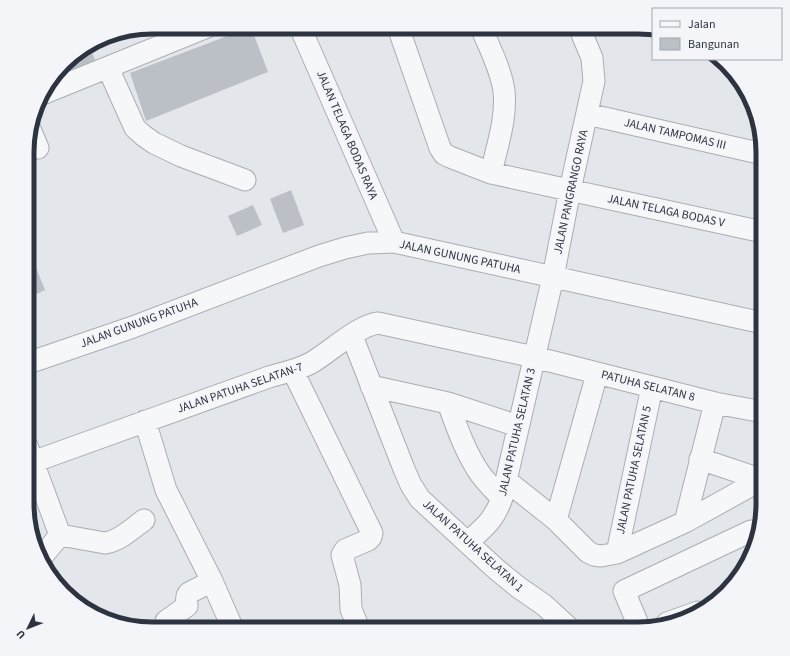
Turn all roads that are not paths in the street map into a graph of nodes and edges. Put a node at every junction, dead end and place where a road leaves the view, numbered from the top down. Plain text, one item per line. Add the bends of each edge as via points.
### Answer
1 (190, 34) edge
2 (303, 34) edge
3 (400, 34) edge
4 (484, 34) edge
5 (582, 34) edge
6 (108, 68) junction
7 (55, 85) edge
8 (587, 114) junction
9 (35, 140) edge
10 (38, 148) dead end
11 (756, 152) edge
12 (491, 173) junction
13 (245, 180) dead end
14 (570, 190) junction
15 (756, 230) edge
16 (394, 242) junction
17 (553, 277) junction
18 (756, 321) edge
19 (352, 336) junction
20 (534, 357) junction
21 (34, 360) edge
22 (293, 371) junction
23 (597, 374) junction
24 (371, 386) junction
25 (652, 387) junction
26 (715, 403) junction
27 (448, 404) junction
28 (756, 411) edge
29 (145, 421) junction
30 (518, 426) junction
31 (34, 455) edge
32 (700, 460) junction
33 (34, 470) edge
34 (756, 478) edge
35 (756, 483) edge
36 (504, 490) junction
37 (144, 520) dead end
38 (556, 520) junction
39 (685, 522) junction
40 (751, 531) dead end
41 (60, 535) junction
42 (468, 542) junction
43 (45, 553) edge
44 (617, 553) junction
45 (212, 581) junction
46 (166, 621) dead end
47 (230, 622) edge
48 (356, 622) edge
49 (562, 622) edge
50 (637, 622) edge

1 - 6 street
2 - 16 street, JALAN TELAGA BODAS RAYA
3 - 12 street, JALAN TELAGA BODAS V via 442,151 450,158
4 - 12 street via 504,90 504,110
5 - 8 street, JALAN PANGRANGO RAYA via 592,58 594,81
6 - 7 street
6 - 13 street via 135,128 144,136 181,156
8 - 11 street, JALAN TAMPOMAS III
8 - 14 street, JALAN PANGRANGO RAYA
9 - 10 street
12 - 14 street, JALAN TELAGA BODAS V
14 - 15 street, JALAN TELAGA BODAS V
14 - 17 street, JALAN PANGRANGO RAYA
16 - 17 street, JALAN GUNUNG PATUHA
16 - 21 street, JALAN GUNUNG PATUHA via 368,243 338,250 133,327
17 - 18 street, JALAN GUNUNG PATUHA
17 - 20 street, JALAN PANGRANGO RAYA
19 - 20 street, JALAN PATUHA SELATAN-7 via 369,325 380,323
19 - 22 street, JALAN PATUHA SELATAN-7 via 309,364
19 - 24 street, JALAN PATUHA SELATAN 1
20 - 23 street, PATUHA SELATAN 8
20 - 30 street, JALAN PATUHA SELATAN 3
22 - 29 street, JALAN PATUHA SELATAN-7
22 - 48 street via 372,533 368,540 345,550 342,555 350,585 351,609
23 - 25 street, PATUHA SELATAN 8
23 - 38 street
24 - 27 street
24 - 42 street, JALAN PATUHA SELATAN 1 via 411,485 420,499
25 - 26 street, PATUHA SELATAN 8
25 - 44 street, JALAN PATUHA SELATAN 5
26 - 28 street, PATUHA SELATAN 8
26 - 32 street
27 - 30 street
27 - 36 street via 461,438 481,475
29 - 31 street, JALAN PATUHA SELATAN-7
29 - 45 street via 166,490
30 - 36 street, JALAN PATUHA SELATAN 3
32 - 34 street
32 - 39 street
33 - 41 street
35 - 39 street
36 - 38 street
36 - 42 street, JALAN PATUHA SELATAN 3 via 497,512
37 - 41 street via 110,543
38 - 44 street via 591,554 601,556
39 - 44 street
40 - 50 street via 624,591
41 - 43 street
42 - 49 street, JALAN PATUHA SELATAN 1 via 518,587
45 - 46 street via 189,593 186,599 188,606
45 - 47 street

